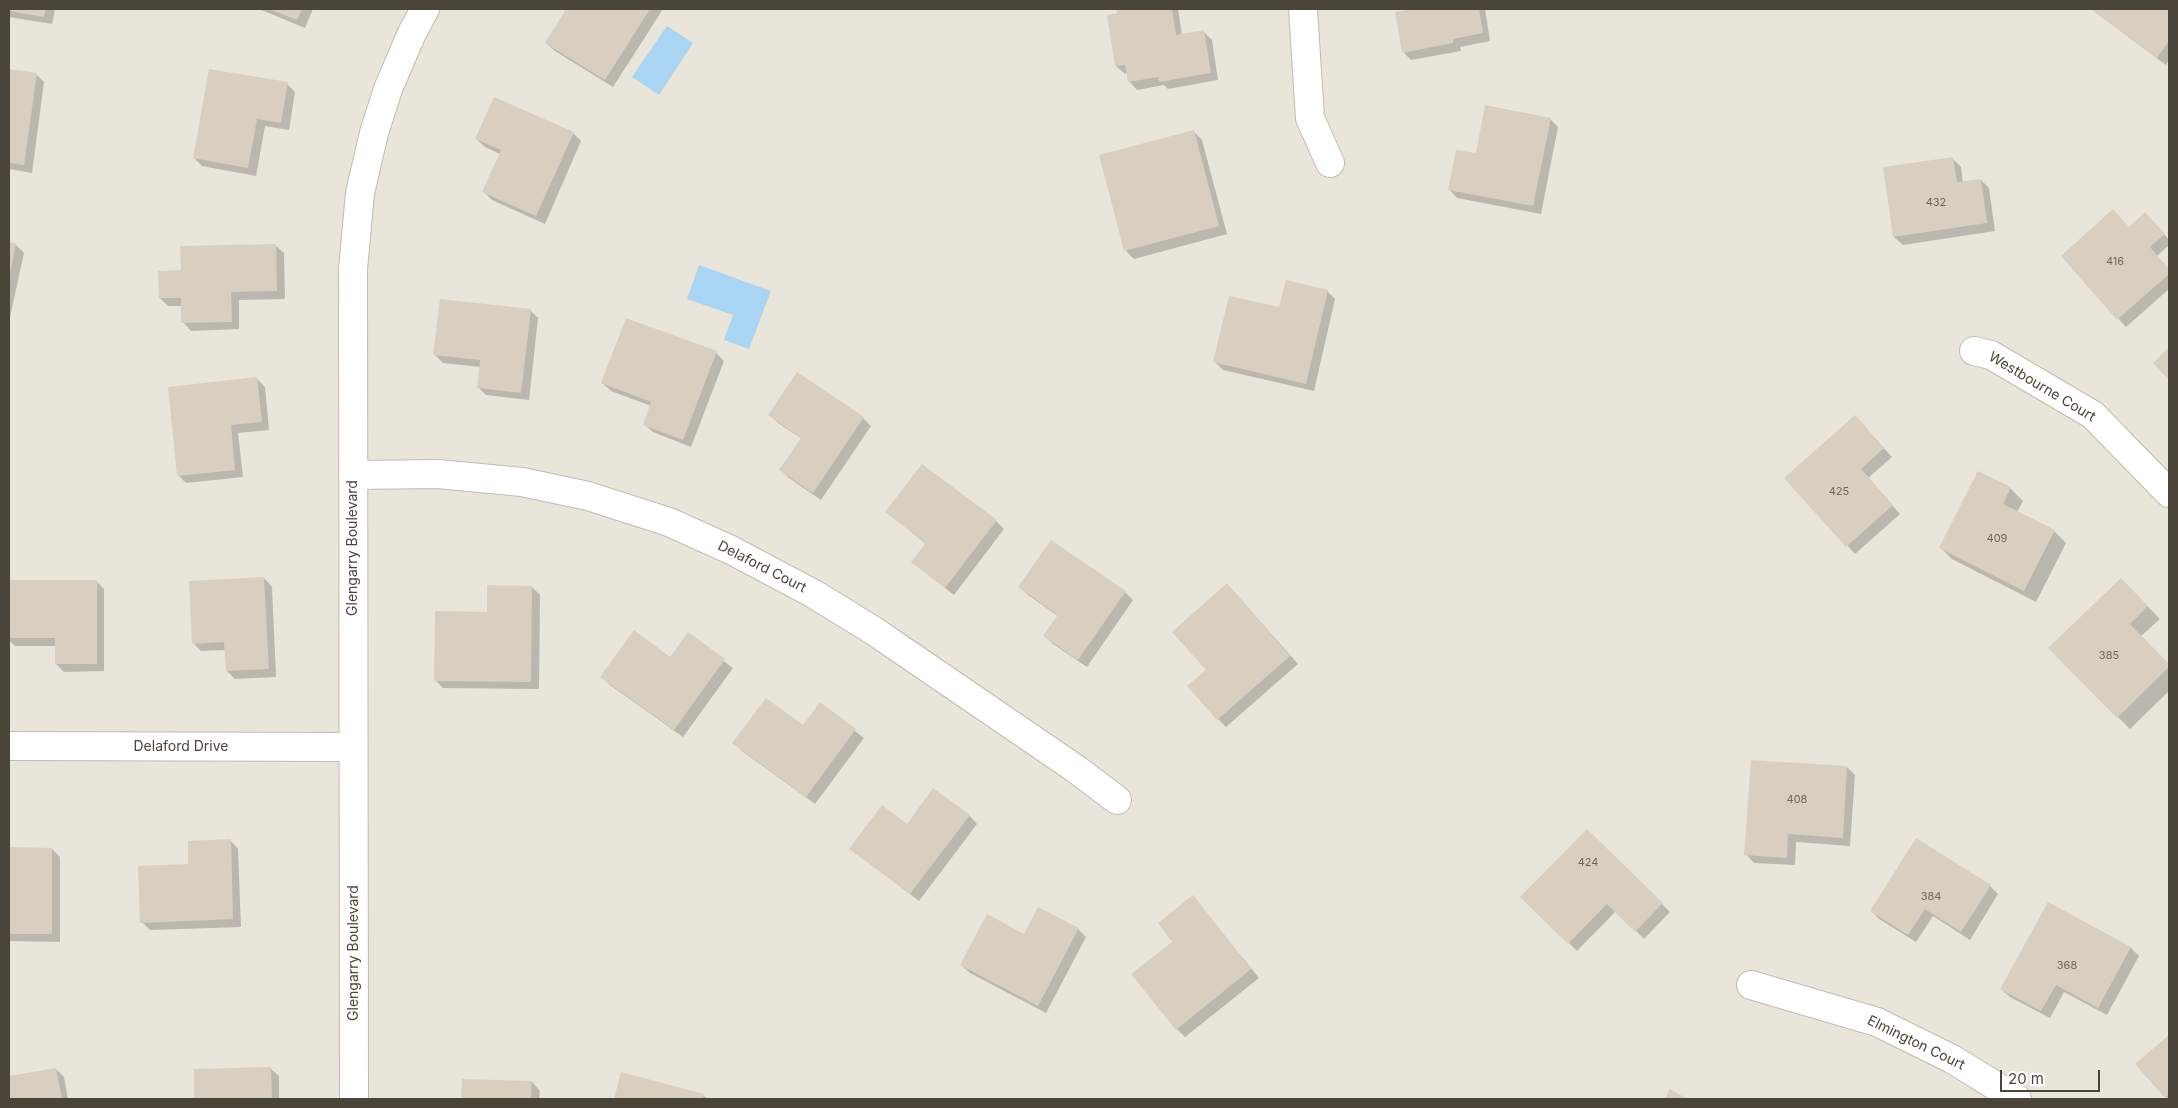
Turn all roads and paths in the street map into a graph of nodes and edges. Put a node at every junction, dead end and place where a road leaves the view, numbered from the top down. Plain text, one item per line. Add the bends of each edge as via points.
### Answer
1 (425, 9) edge
2 (1303, 9) edge
3 (1330, 163) dead end
4 (1974, 351) dead end
5 (353, 475) junction
6 (2169, 493) edge
7 (9, 746) edge
8 (353, 747) junction
9 (1117, 800) dead end
10 (1751, 985) dead end
11 (354, 1099) edge
12 (2017, 1099) edge

1 - 5 street, Glengarry Boulevard via 388,89 360,193 353,269
2 - 3 street via 1310,118
4 - 6 street, Westbourne Court via 1991,355 2092,415
5 - 8 street, Glengarry Boulevard
5 - 9 street, Delaford Court via 438,474 522,482 588,496 669,522 731,550 866,626
7 - 8 street, Delaford Drive
8 - 11 street, Glengarry Boulevard
10 - 12 street, Elmington Court via 1877,1022 1952,1059

